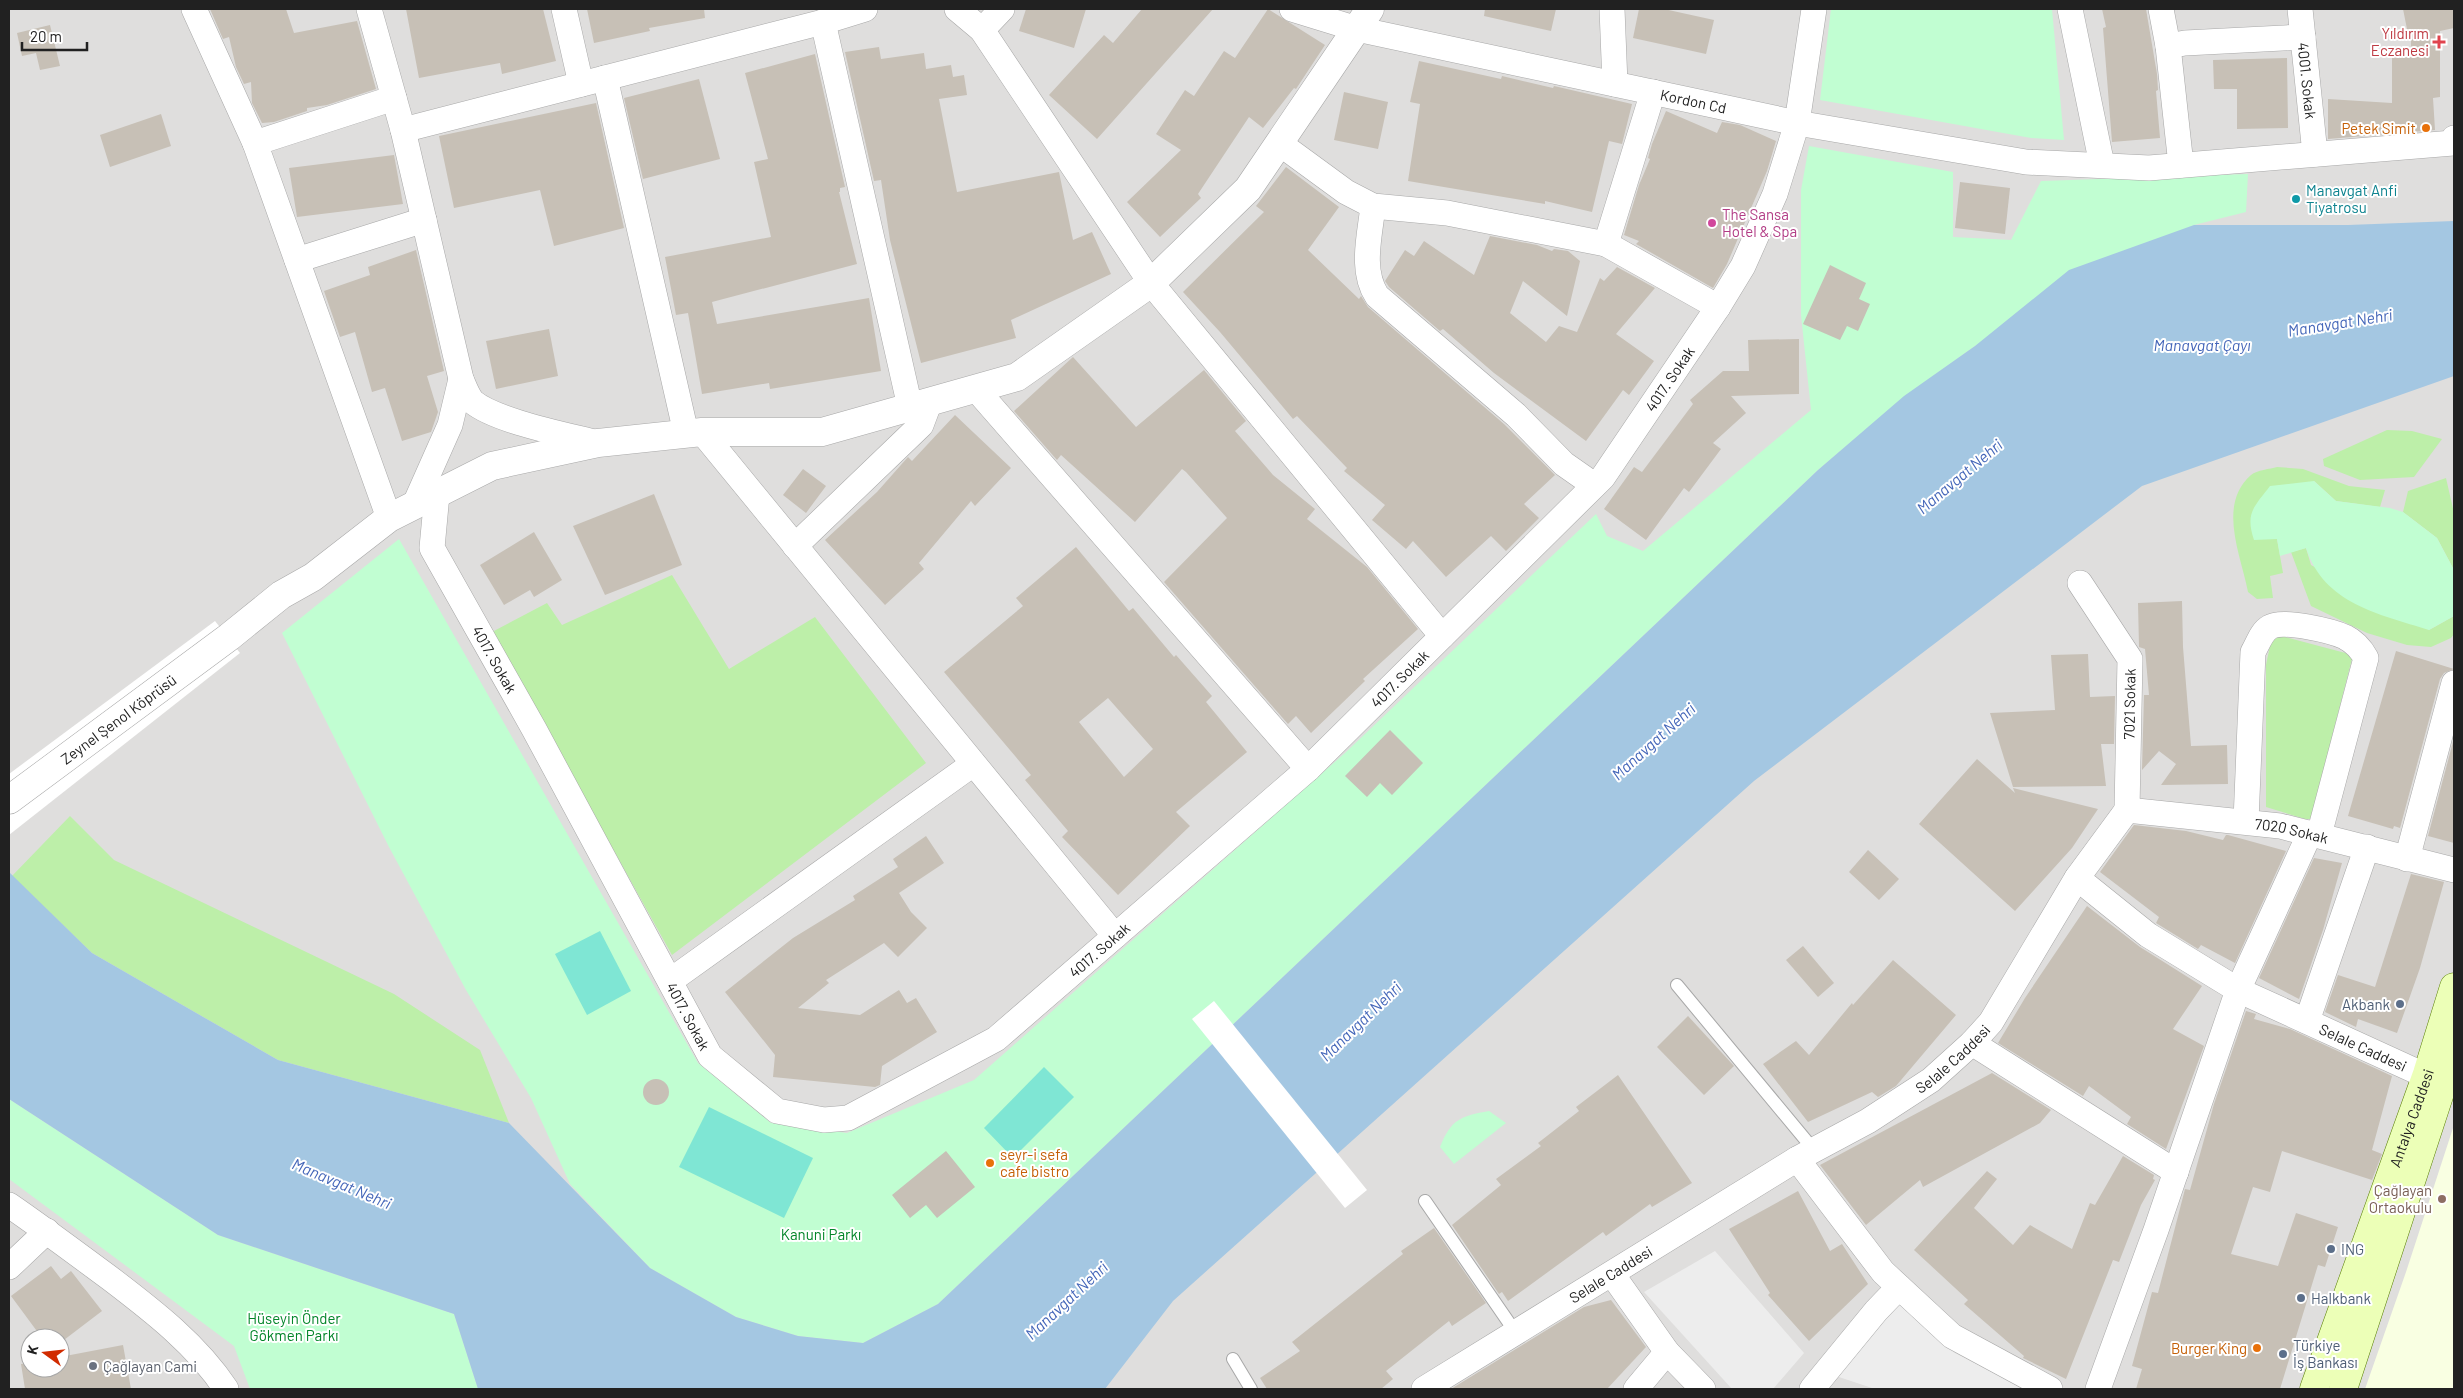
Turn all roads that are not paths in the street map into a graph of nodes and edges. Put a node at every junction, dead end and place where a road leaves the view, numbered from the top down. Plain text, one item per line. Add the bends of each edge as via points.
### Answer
1 (194, 9) edge
2 (370, 9) edge
3 (564, 9) edge
4 (865, 9) edge
5 (957, 9) edge
6 (1002, 9) edge
7 (1292, 9) edge
8 (1612, 9) edge
9 (1814, 9) edge
10 (2070, 9) edge
11 (2161, 9) edge
12 (2300, 9) edge
13 (1363, 19) edge
14 (823, 22) junction
15 (982, 30) junction
16 (2303, 37) junction
17 (2168, 46) junction
18 (605, 78) junction
19 (581, 84) junction
20 (1615, 84) junction
21 (1653, 92) junction
22 (394, 98) junction
23 (1798, 123) junction
24 (403, 130) junction
25 (2454, 138) edge
26 (255, 143) junction
27 (1279, 143) junction
28 (2315, 154) junction
29 (2102, 165) junction
30 (2181, 165) junction
31 (1374, 206) junction
32 (424, 220) junction
33 (1606, 244) junction
34 (297, 260) junction
35 (1151, 283) junction
36 (1718, 307) junction
37 (461, 379) junction
38 (975, 388) junction
39 (920, 404) junction
40 (694, 433) junction
41 (598, 443) junction
42 (1594, 485) junction
43 (425, 500) junction
44 (389, 518) junction
45 (795, 546) junction
46 (2080, 583) dead end
47 (1442, 636) junction
48 (2454, 683) edge
49 (973, 764) junction
50 (1308, 769) junction
51 (9, 800) edge
52 (2127, 810) junction
53 (2246, 821) junction
54 (2315, 834) junction
55 (2366, 848) junction
56 (2407, 859) junction
57 (2454, 870) edge
58 (2077, 878) junction
59 (1115, 936) junction
60 (670, 981) junction
61 (1677, 985) dead end
62 (2454, 987) edge
63 (2238, 990) junction
64 (2307, 1021) junction
65 (1972, 1043) junction
66 (2454, 1050) edge
67 (2442, 1081) edge
68 (1806, 1154) junction
69 (2176, 1172) junction
70 (1425, 1202) dead end
71 (9, 1205) edge
72 (47, 1232) junction
73 (9, 1267) edge
74 (1612, 1274) junction
75 (1899, 1287) junction
76 (1516, 1333) junction
77 (1666, 1352) junction
78 (1233, 1359) dead end
79 (226, 1389) edge
80 (1251, 1389) edge
81 (1424, 1389) edge
82 (1636, 1389) edge
83 (1703, 1389) edge
84 (1812, 1389) edge
85 (2050, 1389) edge
86 (2098, 1389) edge
87 (2314, 1389) edge
88 (2342, 1389) edge

1 - 26 street
2 - 22 street
3 - 19 street
4 - 14 street
5 - 15 street
6 - 15 street
7 - 13 street, Kordon Cd
8 - 20 street
9 - 23 street, 4017. Sokak
10 - 29 street
11 - 17 street
12 - 16 street, 4001. Sokak
13 - 20 street, Kordon Cd
13 - 27 street, Zeynel Şenol Köprüsü
14 - 18 street
14 - 39 street
15 - 35 street
16 - 17 street
16 - 28 street, 4001. Sokak
17 - 30 street
18 - 19 street
18 - 40 street
19 - 24 street
20 - 21 street, Kordon Cd
21 - 23 street, Kordon Cd
21 - 33 street
22 - 24 street
22 - 26 street
23 - 29 street, Kordon Cd via 2026,162
23 - 36 street, 4017. Sokak via 1775,194 1742,266
24 - 32 street
25 - 28 street, Kordon Cd via 2453,143
26 - 34 street
27 - 31 street via 1346,192
27 - 35 street, Zeynel Şenol Köprüsü via 1248,189
28 - 30 street, Kordon Cd
29 - 30 street, Kordon Cd via 2149,168
31 - 33 street via 1447,213
31 - 42 street via 1367,262 1370,286 1377,296 1516,415 1564,464
32 - 34 street
32 - 37 street
33 - 36 street
34 - 44 street
35 - 38 street, Zeynel Şenol Köprüsü via 1017,376
35 - 47 street
36 - 42 street, 4017. Sokak via 1603,477
37 - 41 street via 472,401 489,411
37 - 43 street, 4017. Sokak via 450,425
38 - 39 street, Zeynel Şenol Köprüsü
38 - 50 street
39 - 40 street, Zeynel Şenol Köprüsü via 822,432
39 - 45 street via 921,425
40 - 41 street, Zeynel Şenol Köprüsü
40 - 45 street
41 - 43 street, Zeynel Şenol Köprüsü via 492,466
42 - 47 street, 4017. Sokak
43 - 44 street, Zeynel Şenol Köprüsü
43 - 60 street, 4017. Sokak via 432,548
44 - 51 street, Zeynel Şenol Köprüsü
45 - 49 street
46 - 52 street, 7021 Sokak via 2130,660
47 - 50 street, 4017. Sokak
48 - 56 street
49 - 59 street
49 - 60 street
50 - 59 street, 4017. Sokak
52 - 53 street, 7020 Sokak
52 - 58 street
53 - 54 street, 7020 Sokak
53 - 54 street via 2253,652 2263,633 2271,626 2294,625 2344,637 2361,648 2366,658
54 - 55 street, 7020 Sokak
54 - 63 street
55 - 56 street, 7020 Sokak
55 - 64 street
56 - 57 street, 7020 Sokak
58 - 63 street, Selale Caddesi via 2148,935
58 - 65 street, Selale Caddesi via 1991,1022
59 - 60 street, 4017. Sokak via 996,1040 848,1118 824,1120 777,1111 710,1056
61 - 68 lane
62 - 67 main road, Antalya Caddesi
63 - 64 street, Selale Caddesi
63 - 69 street
64 - 67 street, Selale Caddesi
65 - 68 street, Selale Caddesi via 1931,1080 1868,1122
65 - 69 street
66 - 67 main road, Antalya Caddesi
67 - 87 main road, Antalya Caddesi
67 - 88 main road, Antalya Caddesi
68 - 74 street, Selale Caddesi
68 - 75 street via 1883,1272
69 - 86 street
70 - 76 lane
71 - 72 street
72 - 73 street
72 - 79 street via 159,1316 213,1370
74 - 76 street, Selale Caddesi
74 - 77 street
75 - 84 street
75 - 85 street via 1952,1336
76 - 81 street, Selale Caddesi
77 - 82 street
77 - 83 street
78 - 80 lane

